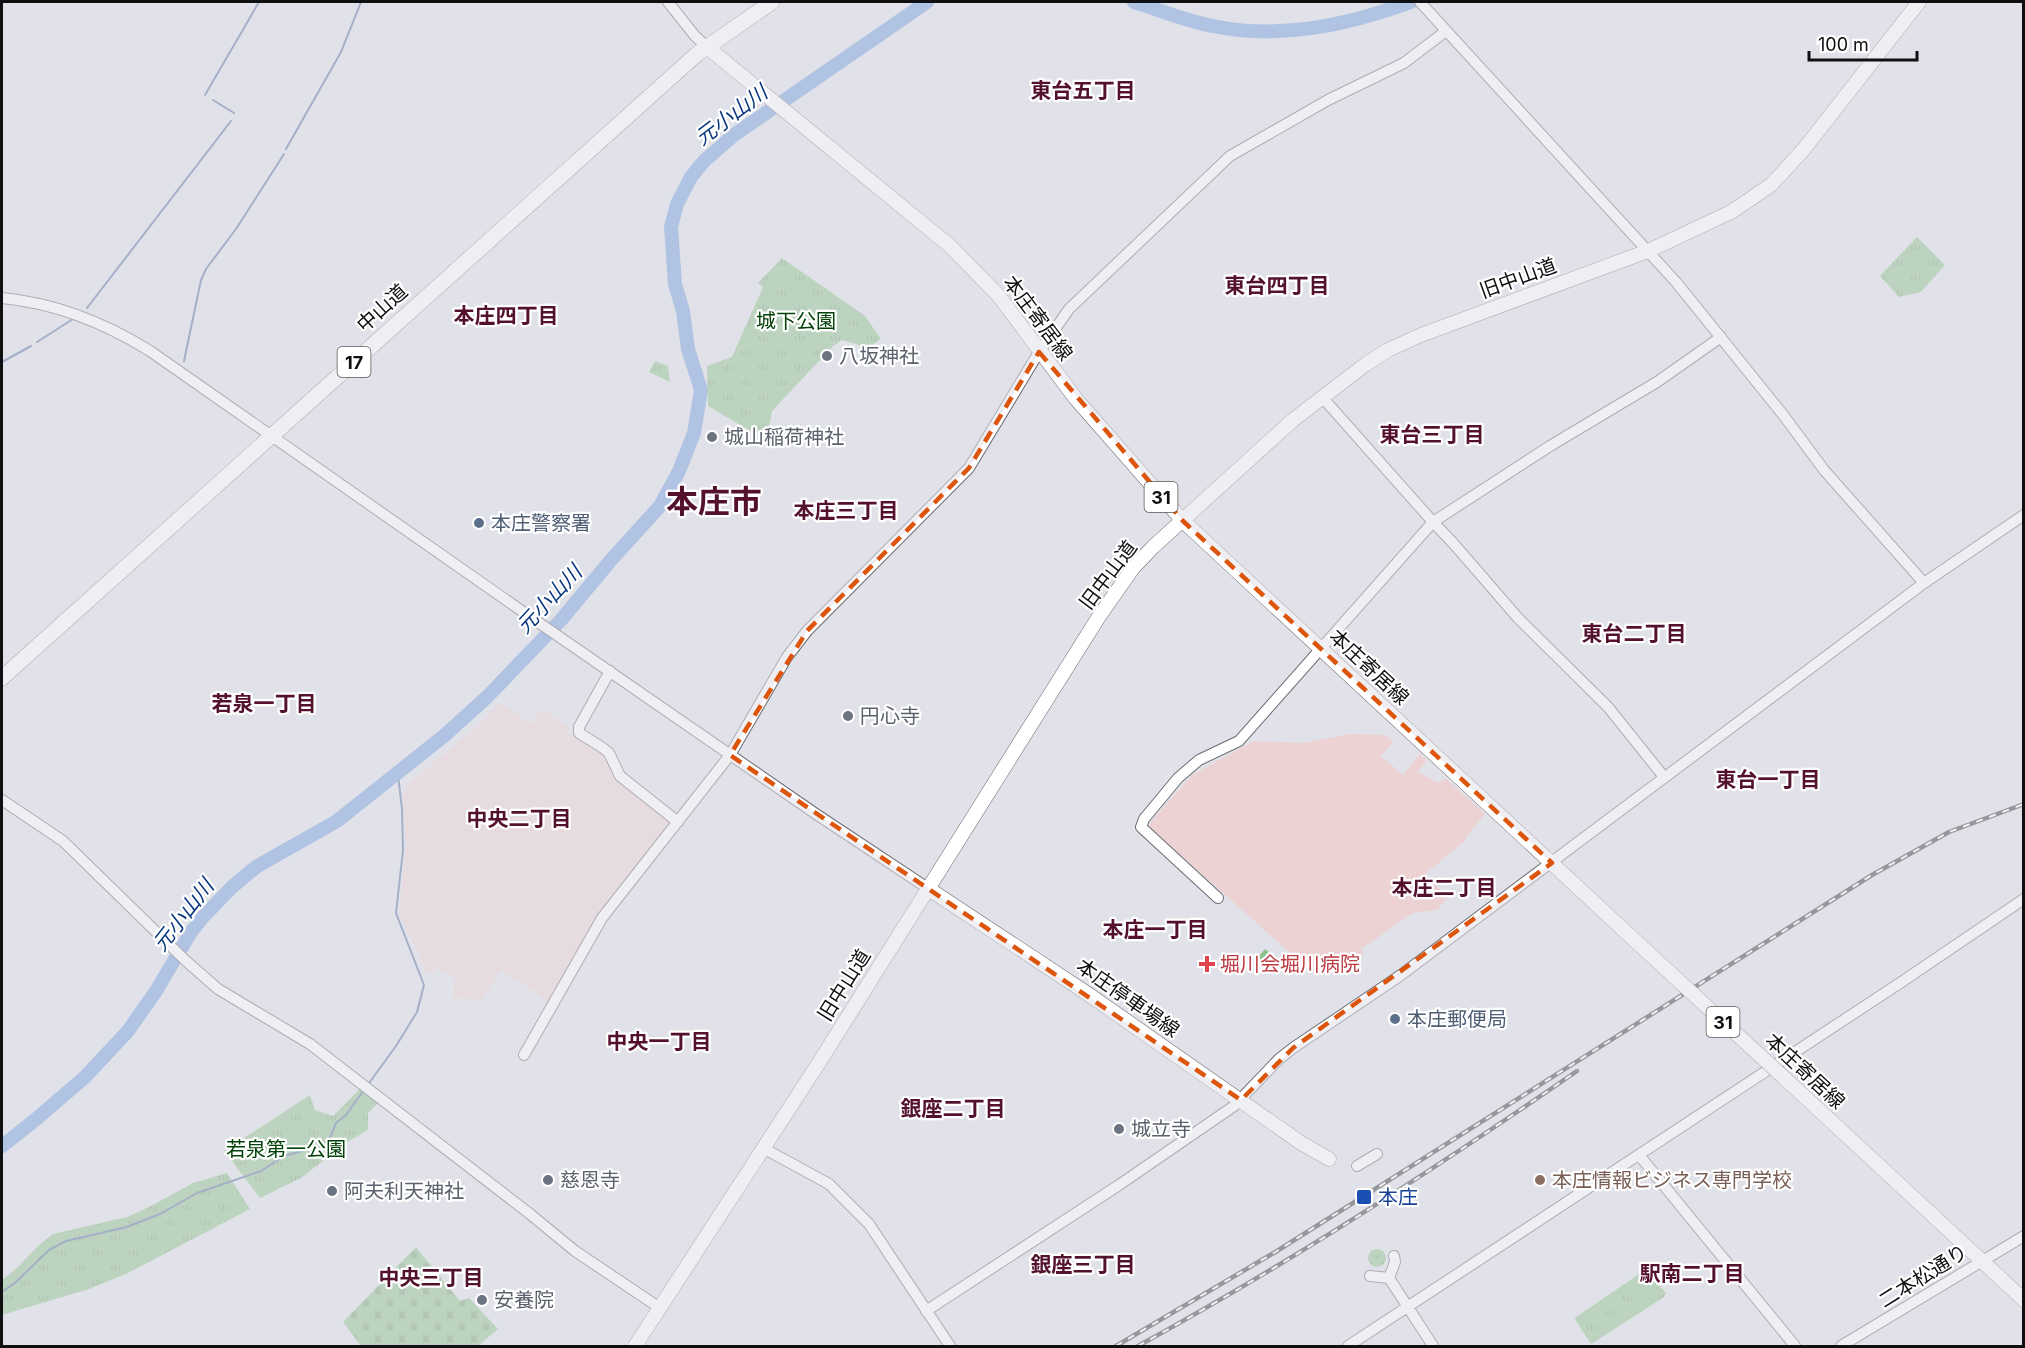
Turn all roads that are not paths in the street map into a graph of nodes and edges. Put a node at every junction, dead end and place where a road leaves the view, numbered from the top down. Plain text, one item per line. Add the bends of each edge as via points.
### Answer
1 (668, 2) edge
2 (772, 2) edge
3 (1919, 2) edge
4 (1424, 5) edge
5 (1446, 31) junction
6 (707, 47) junction
7 (1648, 251) junction
8 (2, 298) edge
9 (1721, 337) junction
10 (1039, 352) junction
11 (1322, 397) junction
12 (270, 436) junction
13 (2024, 515) edge
14 (1183, 521) junction
15 (1432, 522) junction
16 (1924, 583) junction
17 (1320, 649) junction
18 (610, 671) junction
19 (2, 678) edge
20 (730, 755) junction
21 (1664, 777) junction
22 (2, 800) edge
23 (678, 822) junction
24 (1552, 863) junction
25 (929, 889) junction
26 (1218, 898) dead end
27 (2024, 899) edge
28 (524, 1055) dead end
29 (1241, 1100) junction
30 (763, 1148) junction
31 (1377, 1154) dead end
32 (1639, 1155) junction
33 (1325, 1163) dead end
34 (1357, 1166) dead end
35 (2024, 1236) edge
36 (1394, 1256) dead end
37 (1981, 1261) junction
38 (1370, 1276) dead end
39 (1389, 1278) junction
40 (2024, 1300) edge
41 (1408, 1307) junction
42 (660, 1308) junction
43 (926, 1311) junction
44 (635, 1347) edge
45 (950, 1347) edge
46 (1348, 1347) edge
47 (1433, 1347) edge
48 (1795, 1347) edge
49 (1841, 1347) edge

1 - 6 street
2 - 6 highway, 中山道 / 17
3 - 7 main road, 旧中山道 via 1827,122 1772,184 1731,212
4 - 5 street
5 - 7 street
5 - 10 street via 1404,63 1328,100 1230,156 1069,309
6 - 10 main road, 本庄寄居線 / 31 via 950,246 998,295
6 - 12 highway, 中山道 / 17
7 - 9 street
7 - 11 main road, 旧中山道 via 1421,335 1366,364
8 - 12 street via 76,315 130,339
9 - 15 street via 1657,382
9 - 16 street via 1824,470
10 - 14 main road, 本庄寄居線 / 31 via 1110,440
10 - 20 street via 969,468 807,631 787,657
11 - 14 main road, 旧中山道
11 - 15 street
12 - 18 street
12 - 19 highway, 中山道 / 17
13 - 16 street
14 - 17 main road, 本庄寄居線 / 31
14 - 25 main road, 旧中山道 via 1117,589
15 - 17 street
15 - 21 street via 1518,618 1608,707
16 - 21 street
17 - 24 main road, 本庄寄居線 / 31
17 - 26 street via 1239,741 1199,760 1178,778 1141,824 1142,830
18 - 20 street
18 - 23 street via 579,733 609,753 620,776
20 - 23 street
20 - 25 street
21 - 24 street
22 - 42 street via 63,841 218,989 309,1044 575,1251
23 - 28 street via 602,918
24 - 29 street via 1401,975 1293,1048
24 - 37 main road, 本庄寄居線 / 31, bridge
25 - 29 main road, 本庄停車場線
25 - 30 main road, 旧中山道
27 - 32 street
29 - 33 main road, 本庄停車場線
29 - 43 street
30 - 42 main road, 旧中山道
30 - 43 street via 829,1184 841,1195 869,1224
31 - 34 street
32 - 41 street
32 - 48 street
35 - 37 street, 二本松通り
36 - 39 street
37 - 40 main road, 本庄寄居線 / 31
37 - 49 street, 二本松通り
38 - 39 street
39 - 41 street
41 - 46 street
41 - 47 street
42 - 44 main road, 旧中山道
43 - 45 street

